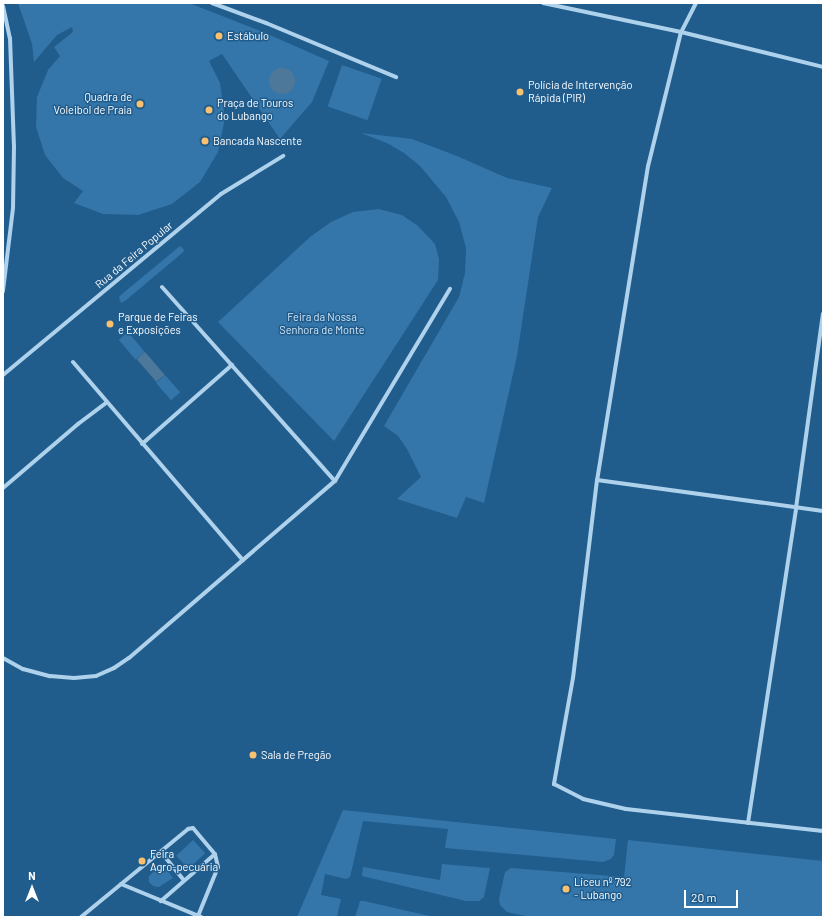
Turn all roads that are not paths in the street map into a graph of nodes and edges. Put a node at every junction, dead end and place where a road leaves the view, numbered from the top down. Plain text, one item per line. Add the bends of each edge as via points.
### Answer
1 (212, 3) edge
2 (544, 3) edge
3 (696, 3) edge
4 (3, 6) edge
5 (681, 32) junction
6 (823, 67) edge
7 (396, 77) dead end
8 (283, 156) dead end
9 (162, 287) dead end
10 (450, 289) dead end
11 (3, 291) edge
12 (823, 314) edge
13 (73, 362) dead end
14 (232, 365) junction
15 (3, 375) edge
16 (107, 402) junction
17 (142, 444) junction
18 (597, 480) junction
19 (335, 481) junction
20 (3, 488) edge
21 (796, 508) junction
22 (823, 511) edge
23 (244, 560) junction
24 (3, 658) edge
25 (748, 823) junction
26 (823, 831) edge
27 (161, 852) junction
28 (215, 854) junction
29 (184, 880) junction
30 (121, 884) junction
31 (161, 901) junction
32 (199, 916) edge
33 (81, 917) edge

1 - 7 street
2 - 5 street
3 - 5 street
4 - 11 street via 10,38 14,146 13,208
5 - 6 street
5 - 18 street via 648,166
8 - 15 street, Rua da Feira Popular via 221,194
9 - 14 street
10 - 19 street
12 - 21 street
13 - 16 street
14 - 17 street
14 - 19 street
16 - 17 street
16 - 20 street
17 - 23 street
18 - 21 street
18 - 25 street via 573,678 554,784 583,799 626,809
19 - 23 street
21 - 22 street
21 - 25 street
23 - 24 street via 129,658 96,676 50,676 23,669
25 - 26 street
27 - 28 street via 188,829 193,828
27 - 29 street
27 - 30 street
28 - 29 street
28 - 32 street via 218,867
29 - 31 street
30 - 31 street
30 - 33 street
31 - 32 street

